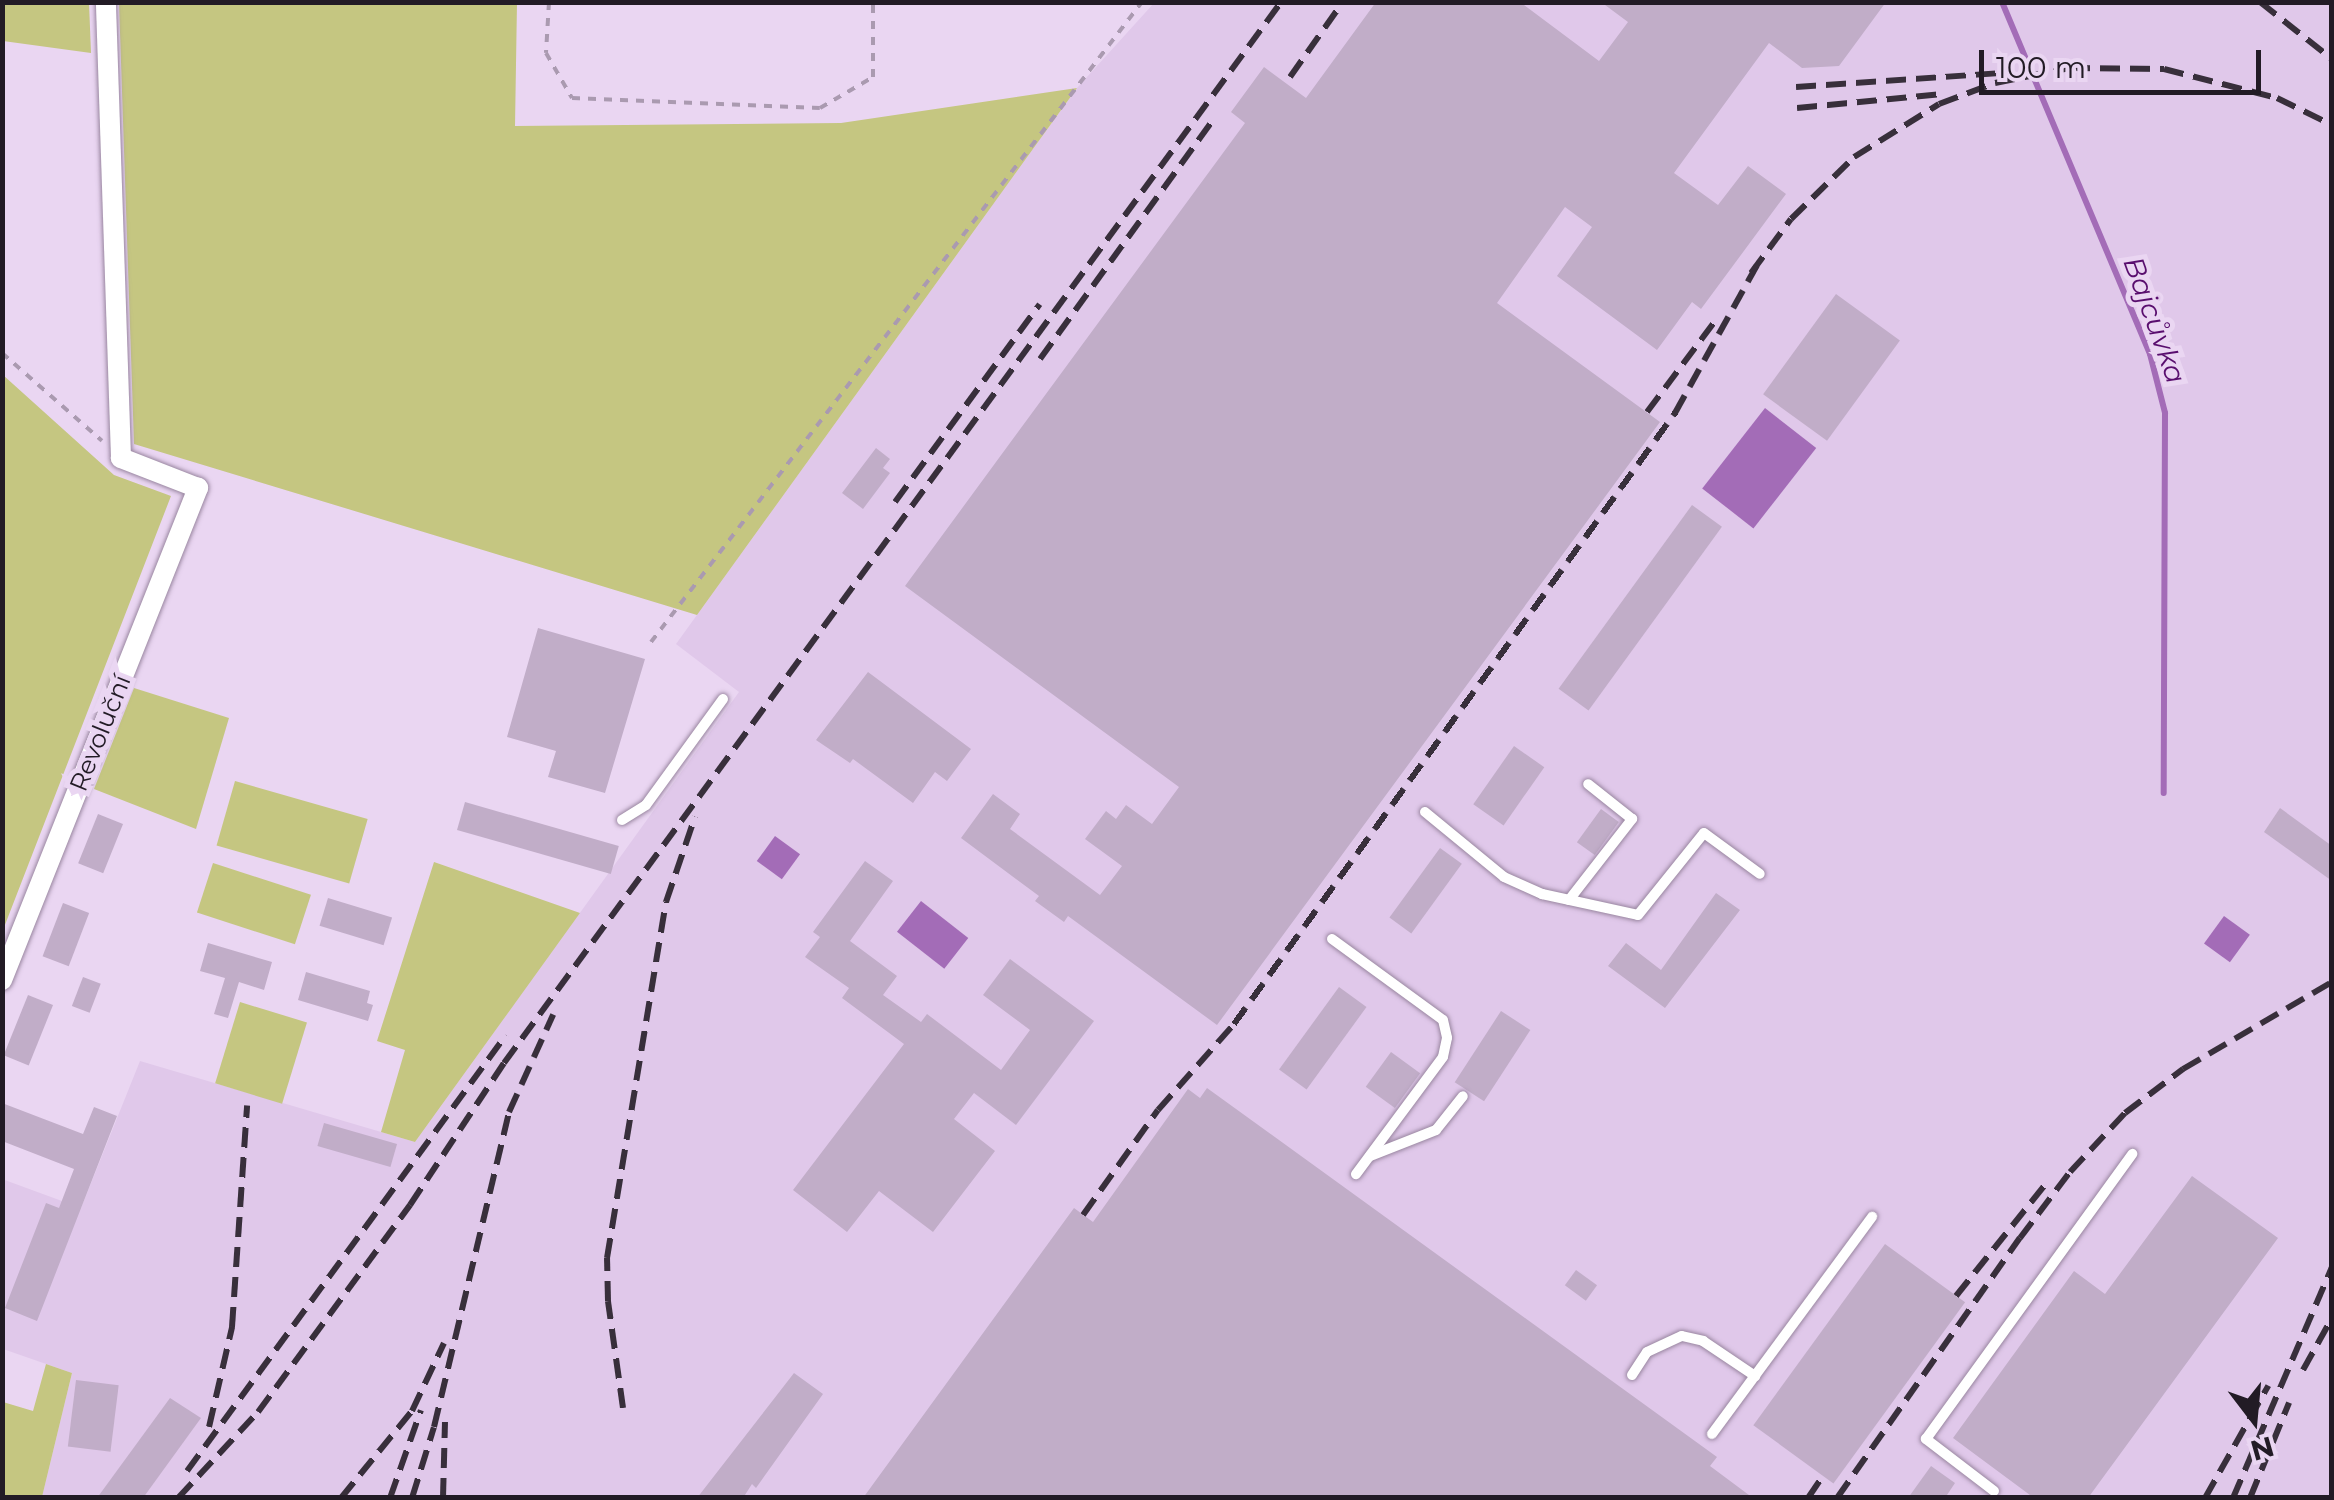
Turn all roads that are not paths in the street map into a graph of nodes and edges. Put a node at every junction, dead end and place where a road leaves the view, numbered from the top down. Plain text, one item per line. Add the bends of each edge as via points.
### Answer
1 (106, 2) edge
2 (723, 699) dead end
3 (1588, 784) dead end
4 (1425, 812) dead end
5 (622, 820) dead end
6 (1760, 874) dead end
7 (1568, 900) junction
8 (1332, 939) dead end
9 (2, 980) edge
10 (1464, 1096) dead end
11 (2132, 1154) dead end
12 (1369, 1156) junction
13 (1356, 1174) dead end
14 (1872, 1217) dead end
15 (1632, 1375) dead end
16 (1755, 1376) junction
17 (1712, 1434) dead end
18 (1994, 1490) dead end

1 - 9 street, Revoluční via 121,458 198,488
2 - 5 lane via 646,805
3 - 7 lane via 1632,819
4 - 7 lane via 1504,878
6 - 7 lane via 1704,834 1638,915
8 - 12 lane via 1443,1020 1448,1038 1443,1057
10 - 12 lane via 1436,1130
11 - 18 lane via 1926,1439
12 - 13 lane
14 - 16 lane
15 - 16 lane via 1647,1352 1682,1336 1704,1341
16 - 17 lane

